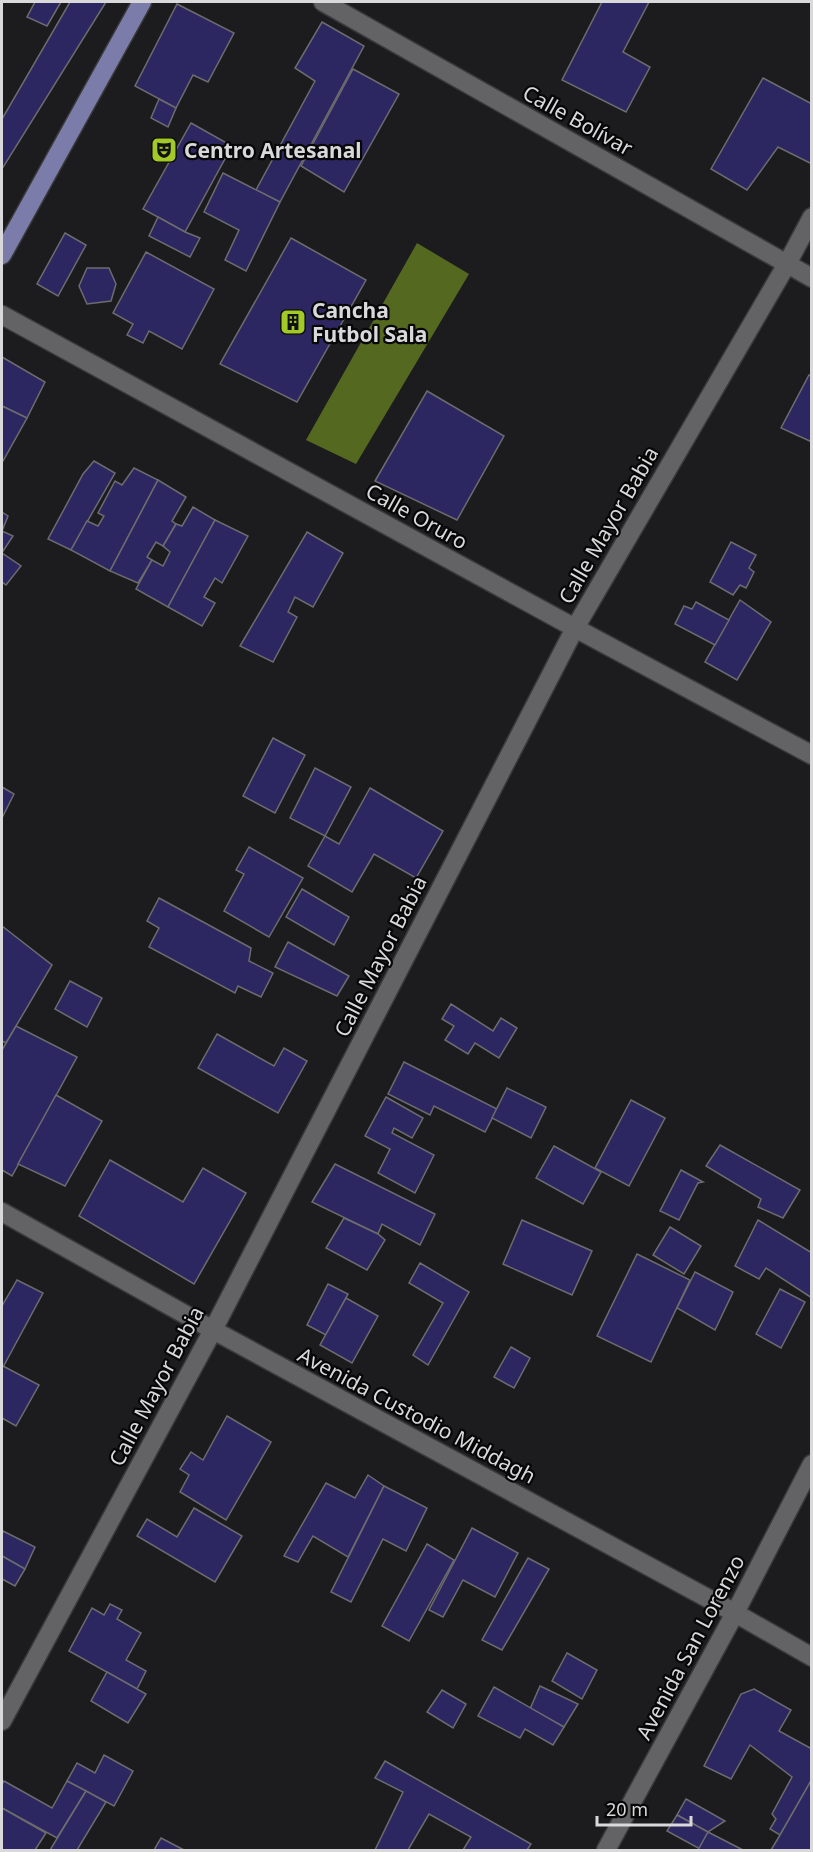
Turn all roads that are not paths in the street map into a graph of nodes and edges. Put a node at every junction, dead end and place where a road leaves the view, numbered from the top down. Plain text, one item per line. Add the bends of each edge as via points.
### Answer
1 (142, 2) edge
2 (323, 2) edge
3 (812, 217) edge
4 (2, 255) edge
5 (787, 264) junction
6 (812, 278) edge
7 (2, 315) edge
8 (574, 628) junction
9 (812, 755) edge
10 (2, 1212) edge
11 (213, 1330) junction
12 (812, 1464) edge
13 (735, 1612) junction
14 (812, 1657) edge
15 (2, 1721) edge
16 (606, 1851) edge

1 - 4 main road
2 - 5 street, Calle Bolívar
3 - 5 street, Calle Mayor Babia
5 - 6 street, Calle Bolívar
5 - 8 street, Calle Mayor Babia
7 - 8 street, Calle Oruro
8 - 9 street, Calle Oruro
8 - 11 street, Calle Mayor Babia
10 - 11 street, Avenida Custodio Middagh
11 - 13 street, Avenida Custodio Middagh
11 - 15 street, Calle Mayor Babia
12 - 13 street, Avenida San Lorenzo
13 - 14 street, Avenida Custodio Middagh
13 - 16 street, Avenida San Lorenzo

